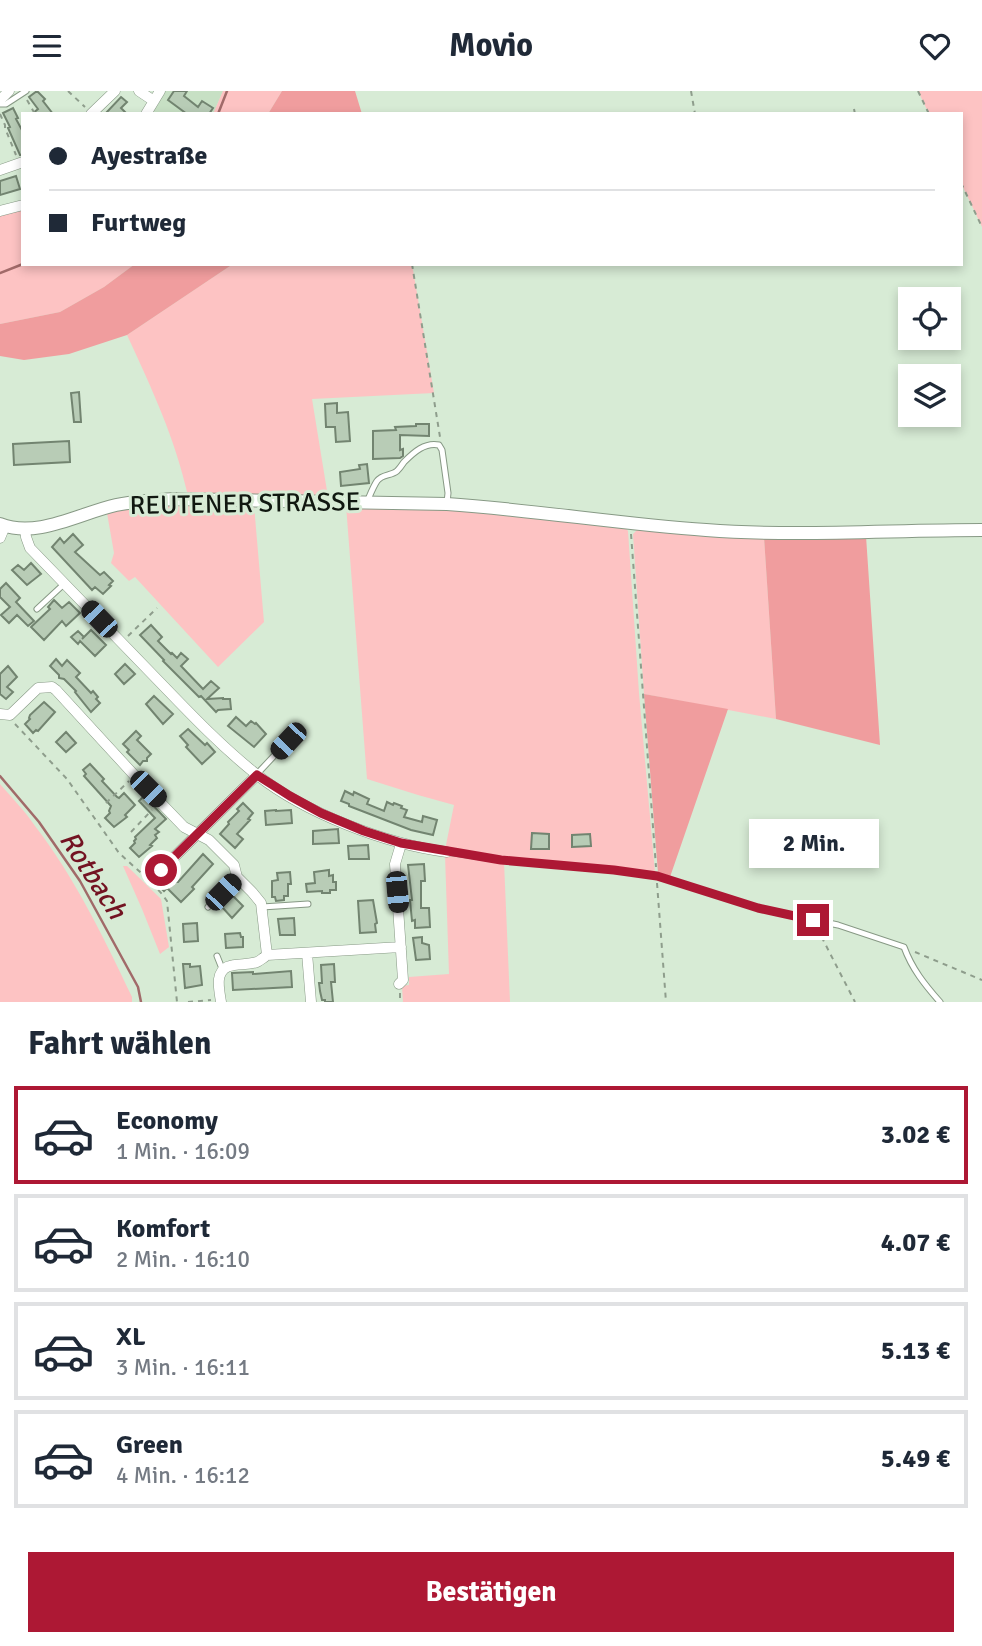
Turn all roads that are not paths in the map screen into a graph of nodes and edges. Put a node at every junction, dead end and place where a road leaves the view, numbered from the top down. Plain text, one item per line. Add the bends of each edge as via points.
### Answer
1 (9, 91) edge
2 (115, 91) edge
3 (139, 91) edge
4 (160, 91) edge
5 (24, 93) edge
6 (154, 101) junction
7 (0, 102) edge
8 (93, 112) edge
9 (147, 112) edge
10 (21, 162) edge
11 (0, 170) edge
12 (21, 206) edge
13 (0, 211) edge
14 (367, 502) junction
15 (447, 504) junction
16 (2, 529) edge
17 (25, 529) junction
18 (982, 530) edge
19 (65, 584) junction
20 (37, 609) dead end
21 (5, 714) edge
22 (288, 741) dead end
23 (257, 775) junction
24 (198, 834) junction
25 (401, 843) junction
26 (447, 852) joint
27 (158, 874) road end
28 (237, 877) junction
29 (308, 904) dead end
30 (208, 907) dead end
31 (262, 907) junction
32 (401, 947) junction
33 (307, 953) junction
34 (267, 955) junction
35 (217, 956) dead end
36 (223, 971) junction
37 (399, 984) dead end
38 (221, 1000) edge
39 (311, 1002) edge
40 (940, 1002) edge

1 - 7 street
2 - 8 street
3 - 6 street
4 - 6 street
5 - 7 lane via 6,104
6 - 9 street
10 - 11 street
12 - 13 street
14 - 15 street, REUTENER STRASSE
14 - 15 lane via 380,477 396,472 433,443 439,445 443,458
14 - 17 street, REUTENER STRASSE via 138,501
15 - 18 street, REUTENER STRASSE via 764,533
16 - 17 street, REUTENER STRASSE
17 - 19 street via 30,548
19 - 20 lane
19 - 23 street
21 - 24 street via 38,688 52,687 184,827
22 - 23 lane
23 - 24 street
23 - 25 street via 321,813
24 - 27 street
24 - 28 street via 234,865
25 - 26 street
25 - 32 street via 395,864
26 - 40 lane via 657,876 758,908 861,932 904,947
28 - 30 lane
28 - 31 street
29 - 31 lane
31 - 34 street
32 - 33 street
32 - 37 street via 403,980
33 - 34 street
33 - 39 street
34 - 36 street via 258,962 232,965
35 - 36 lane
36 - 38 street

